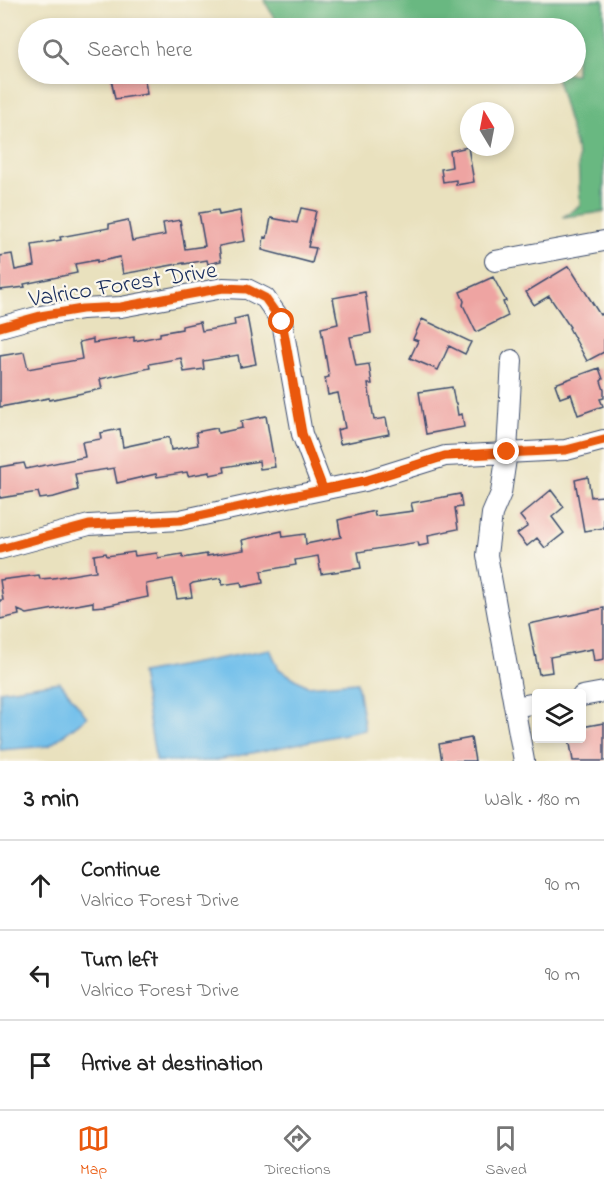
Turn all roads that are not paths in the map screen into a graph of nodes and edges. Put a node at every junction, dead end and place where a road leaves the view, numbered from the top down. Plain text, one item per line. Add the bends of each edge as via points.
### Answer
1 (604, 241) edge
2 (495, 261) dead end
3 (0, 327) edge
4 (512, 360) dead end
5 (604, 440) edge
6 (507, 452) junction
7 (323, 489) junction
8 (0, 549) edge
9 (604, 692) edge
10 (586, 695) edge
11 (532, 704) edge
12 (515, 707) junction
13 (524, 761) edge

1 - 2 street
3 - 7 street, Valrico Forest Drive via 40,316 121,307 224,288 247,289 265,298 282,322 302,434
4 - 6 street
5 - 6 street via 566,450
6 - 7 street via 445,456 365,481
6 - 12 street via 487,555
7 - 8 street via 180,520 89,525
9 - 10 street
11 - 12 street
12 - 13 street

